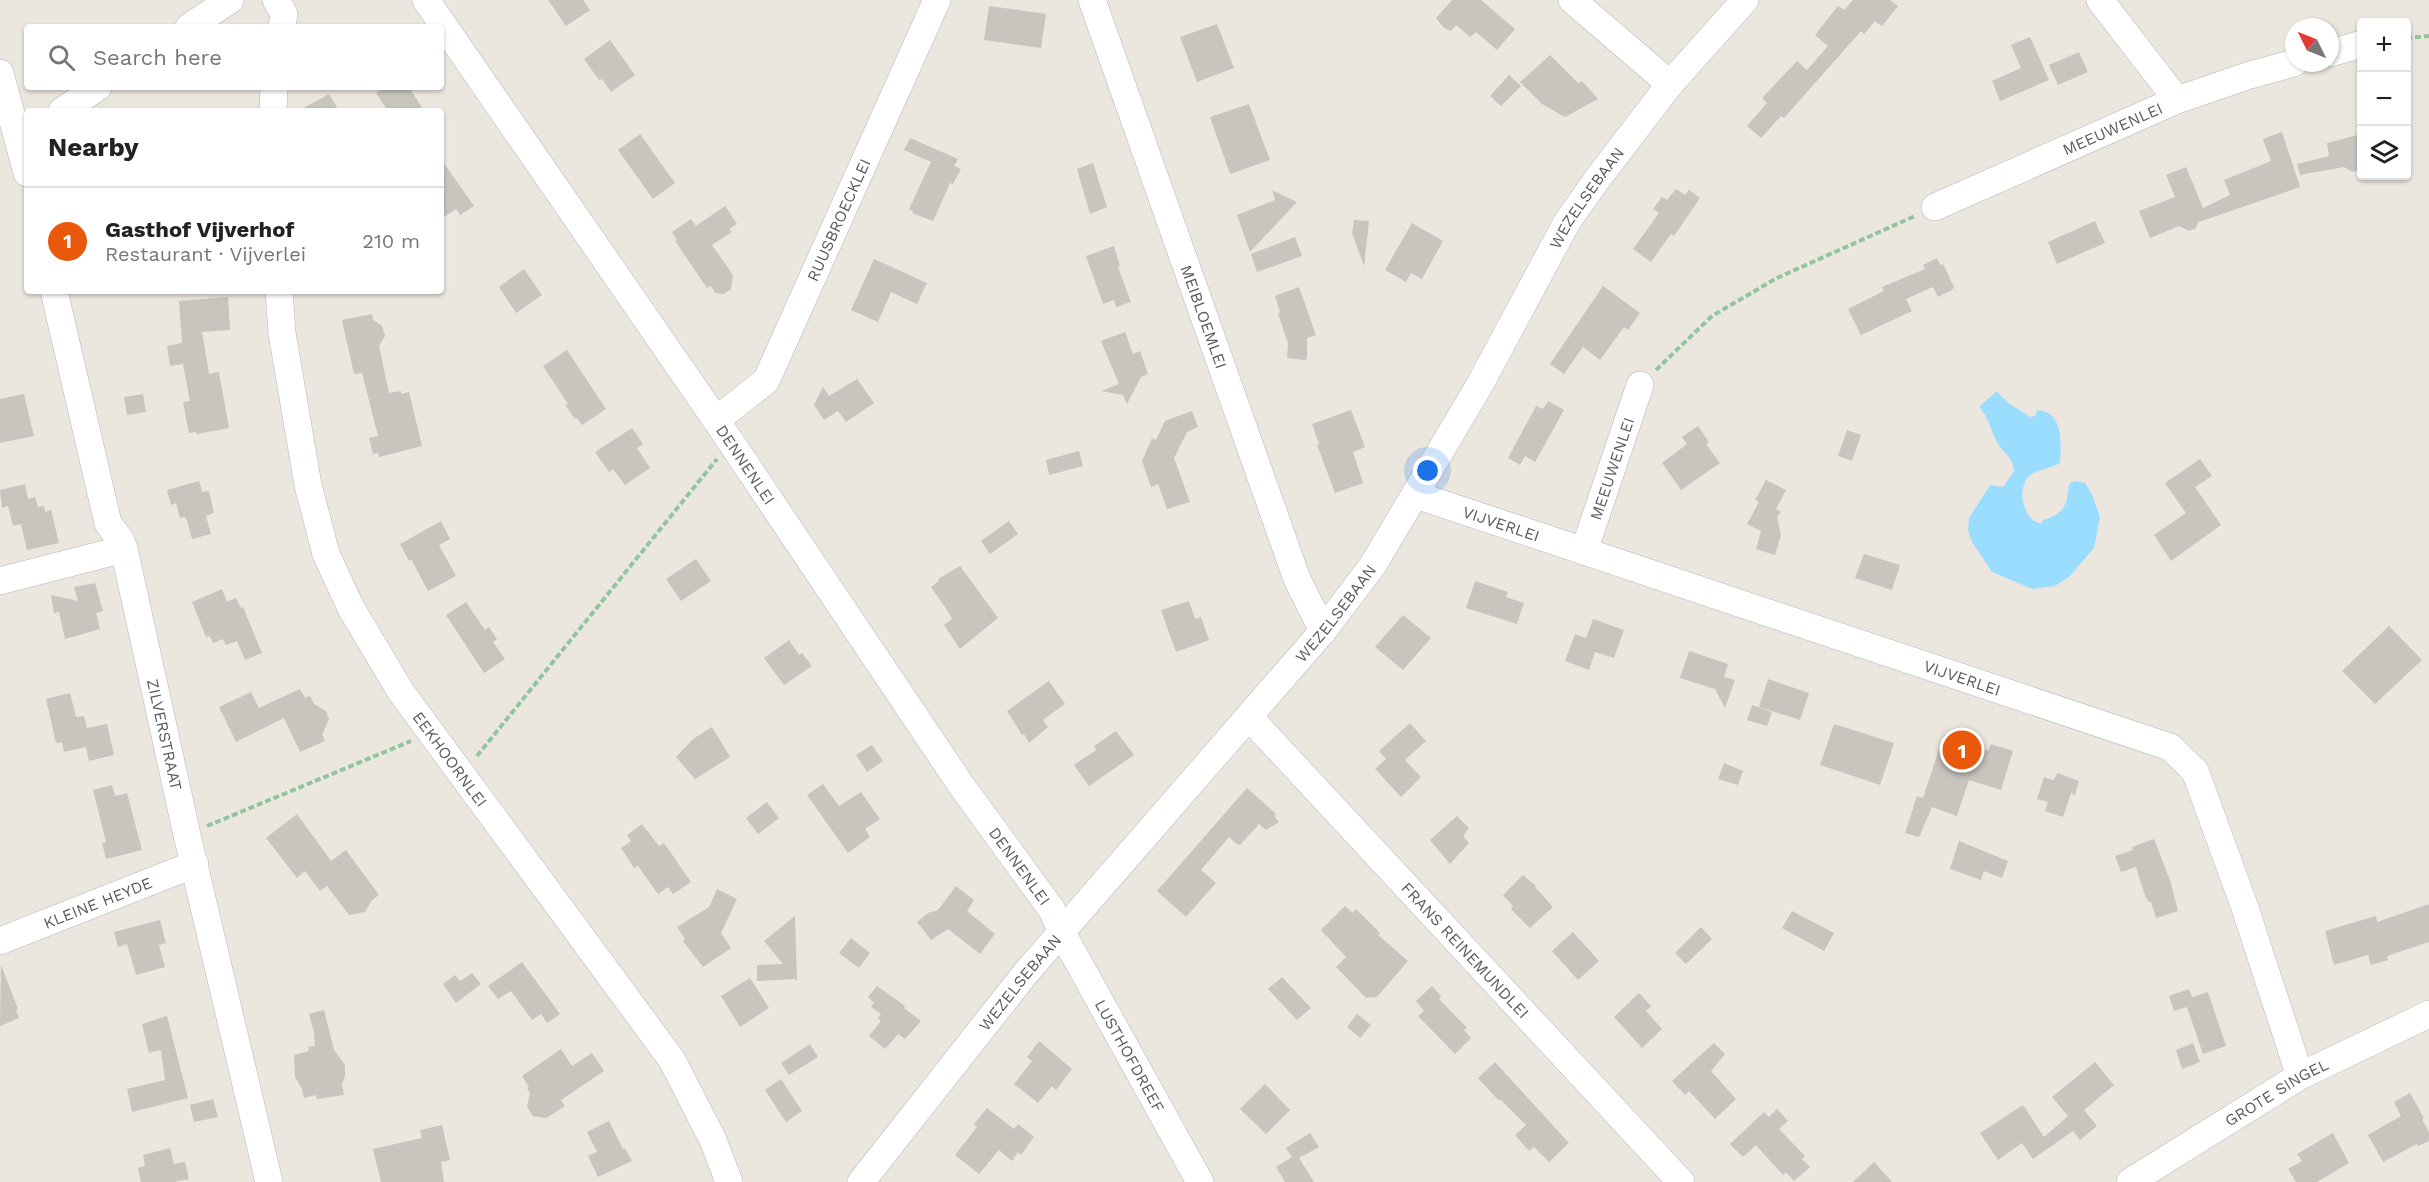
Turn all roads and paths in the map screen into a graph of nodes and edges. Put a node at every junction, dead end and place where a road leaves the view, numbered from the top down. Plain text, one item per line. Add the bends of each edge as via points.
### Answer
1 (230, 0) edge
2 (276, 0) edge
3 (426, 0) edge
4 (938, 0) edge
5 (1092, 0) edge
6 (1572, 0) edge
7 (1746, 0) edge
8 (2100, 0) edge
9 (194, 24) edge
10 (282, 24) edge
11 (443, 24) edge
12 (444, 26) edge
13 (2429, 36) edge
14 (2411, 38) edge
15 (2357, 45) edge
16 (2339, 50) edge
17 (2285, 66) edge
18 (0, 73) edge
19 (1670, 84) junction
20 (94, 90) edge
21 (274, 90) edge
22 (2177, 100) junction
23 (66, 108) edge
24 (273, 108) edge
25 (15, 142) edge
26 (24, 165) edge
27 (1935, 207) joint
28 (55, 294) edge
29 (279, 294) edge
30 (1640, 385) joint
31 (716, 420) junction
32 (730, 443) junction
33 (1416, 495) junction
34 (124, 549) junction
35 (1584, 551) junction
36 (0, 581) edge
37 (1323, 631) junction
38 (1249, 717) junction
39 (431, 733) junction
40 (461, 776) junction
41 (187, 835) junction
42 (195, 864) junction
43 (1061, 931) junction
44 (0, 941) edge
45 (2429, 1014) edge
46 (2300, 1076) junction
47 (269, 1182) edge
48 (729, 1182) edge
49 (861, 1182) edge
50 (1200, 1182) edge
51 (1681, 1182) edge
52 (2130, 1182) edge

1 - 9 street
2 - 10 street via 284,14
3 - 11 street, DENNENLEI
4 - 31 street, RUUSBROECKLEI via 766,381
5 - 37 street, MEIBLOEMLEI via 1297,579
6 - 19 street
7 - 19 street, WEZELSEBAAN
8 - 22 street
12 - 31 street, DENNENLEI
13 - 14 path
15 - 16 street
17 - 22 street, MEEUWENLEI
18 - 25 street
19 - 33 street, WEZELSEBAAN via 1567,222
20 - 23 street
21 - 24 street
22 - 27 street, MEEUWENLEI
25 - 26 street
27 - 30 path via 1777,278 1712,316
28 - 34 street, ZILVERSTRAAT via 108,522
29 - 39 street, EEKHOORNLEI via 282,333 308,485 327,554 351,608 401,692
30 - 35 street, MEEUWENLEI
31 - 32 street, DENNENLEI
32 - 40 path
32 - 43 street, DENNENLEI via 960,785 1052,910
33 - 35 street, VIJVERLEI
33 - 37 street, WEZELSEBAAN via 1373,565
34 - 36 street
34 - 41 street, ZILVERSTRAAT
35 - 46 street, VIJVERLEI via 2170,747 2195,771 2244,904
37 - 38 street, WEZELSEBAAN
38 - 43 street, WEZELSEBAAN
38 - 51 street, FRANS REINEMUNDLEI
39 - 40 street, EEKHOORNLEI
39 - 41 path
40 - 48 street, EEKHOORNLEI via 672,1060 713,1140
41 - 42 street, ZILVERSTRAAT
42 - 44 street, KLEINE HEYDE
42 - 47 street, ZILVERSTRAAT
43 - 49 street, WEZELSEBAAN
43 - 50 street, LUSTHOFDREEF
45 - 46 street, GROTE SINGEL
46 - 52 street, GROTE SINGEL

